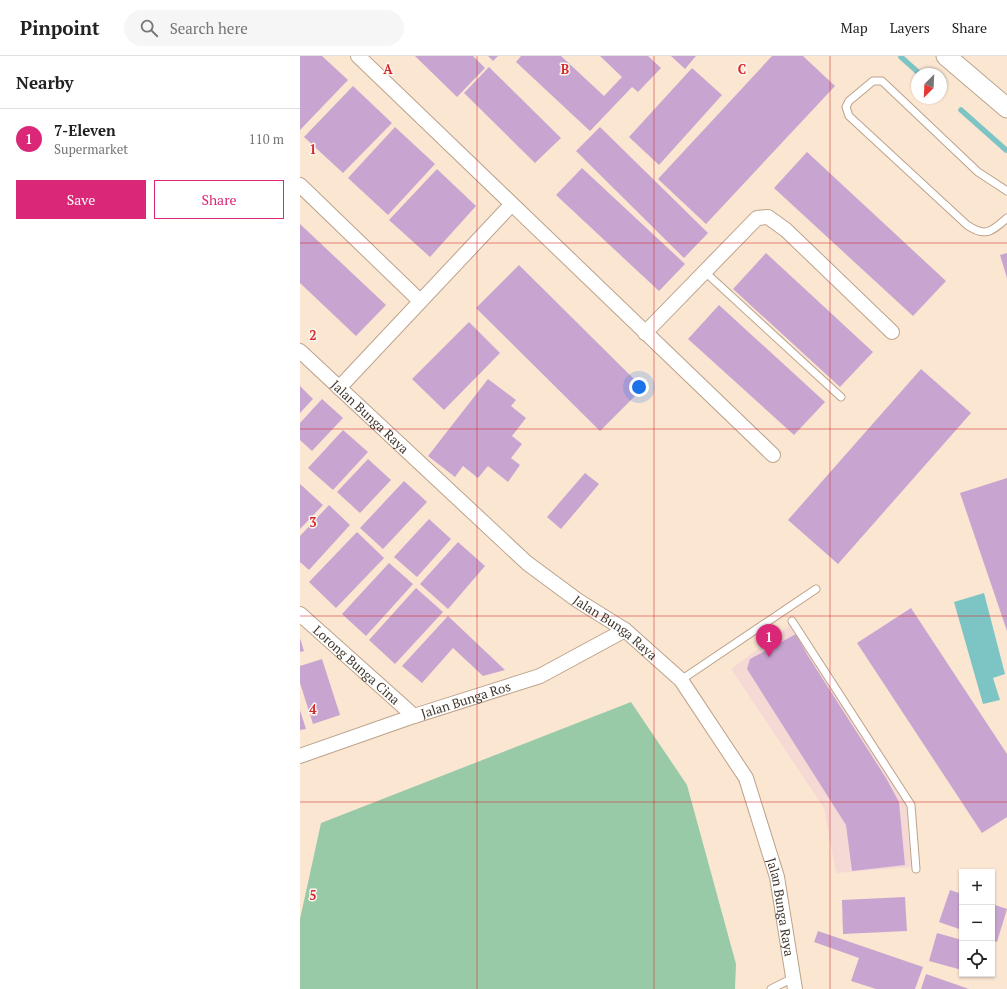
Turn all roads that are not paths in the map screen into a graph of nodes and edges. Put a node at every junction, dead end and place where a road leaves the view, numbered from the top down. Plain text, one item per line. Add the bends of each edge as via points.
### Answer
1 (358, 56) edge
2 (946, 56) edge
3 (964, 64) edge
4 (1007, 108) edge
5 (1007, 181) edge
6 (300, 185) edge
7 (1004, 189) edge
8 (511, 204) junction
9 (1007, 218) edge
10 (705, 272) junction
11 (420, 301) junction
12 (892, 332) dead end
13 (645, 333) junction
14 (300, 351) edge
15 (338, 388) junction
16 (841, 397) dead end
17 (773, 455) dead end
18 (816, 589) dead end
19 (300, 614) edge
20 (792, 621) dead end
21 (625, 630) junction
22 (681, 680) junction
23 (414, 716) junction
24 (300, 756) edge
25 (916, 869) dead end
26 (794, 984) edge
27 (771, 989) edge

1 - 8 street
2 - 3 street
3 - 4 street
5 - 7 lane
6 - 11 street
7 - 9 lane via 978,172 882,81 873,81 849,101 846,107 849,116 967,225 977,232 992,231
8 - 11 street
8 - 13 street
10 - 12 street via 758,218 768,217 786,230
10 - 13 street
10 - 16 lane
11 - 15 street
13 - 17 street
14 - 15 street, Jalan Bunga Raya
15 - 21 street, Jalan Bunga Raya via 527,563
18 - 22 lane
19 - 23 street, Lorong Bunga Cina
20 - 25 lane via 911,805
21 - 22 street, Jalan Bunga Raya
21 - 23 street, Jalan Bunga Ros via 540,676
22 - 26 street, Jalan Bunga Raya via 746,778 777,877
23 - 24 street, Jalan Bunga Ros
26 - 27 lane

